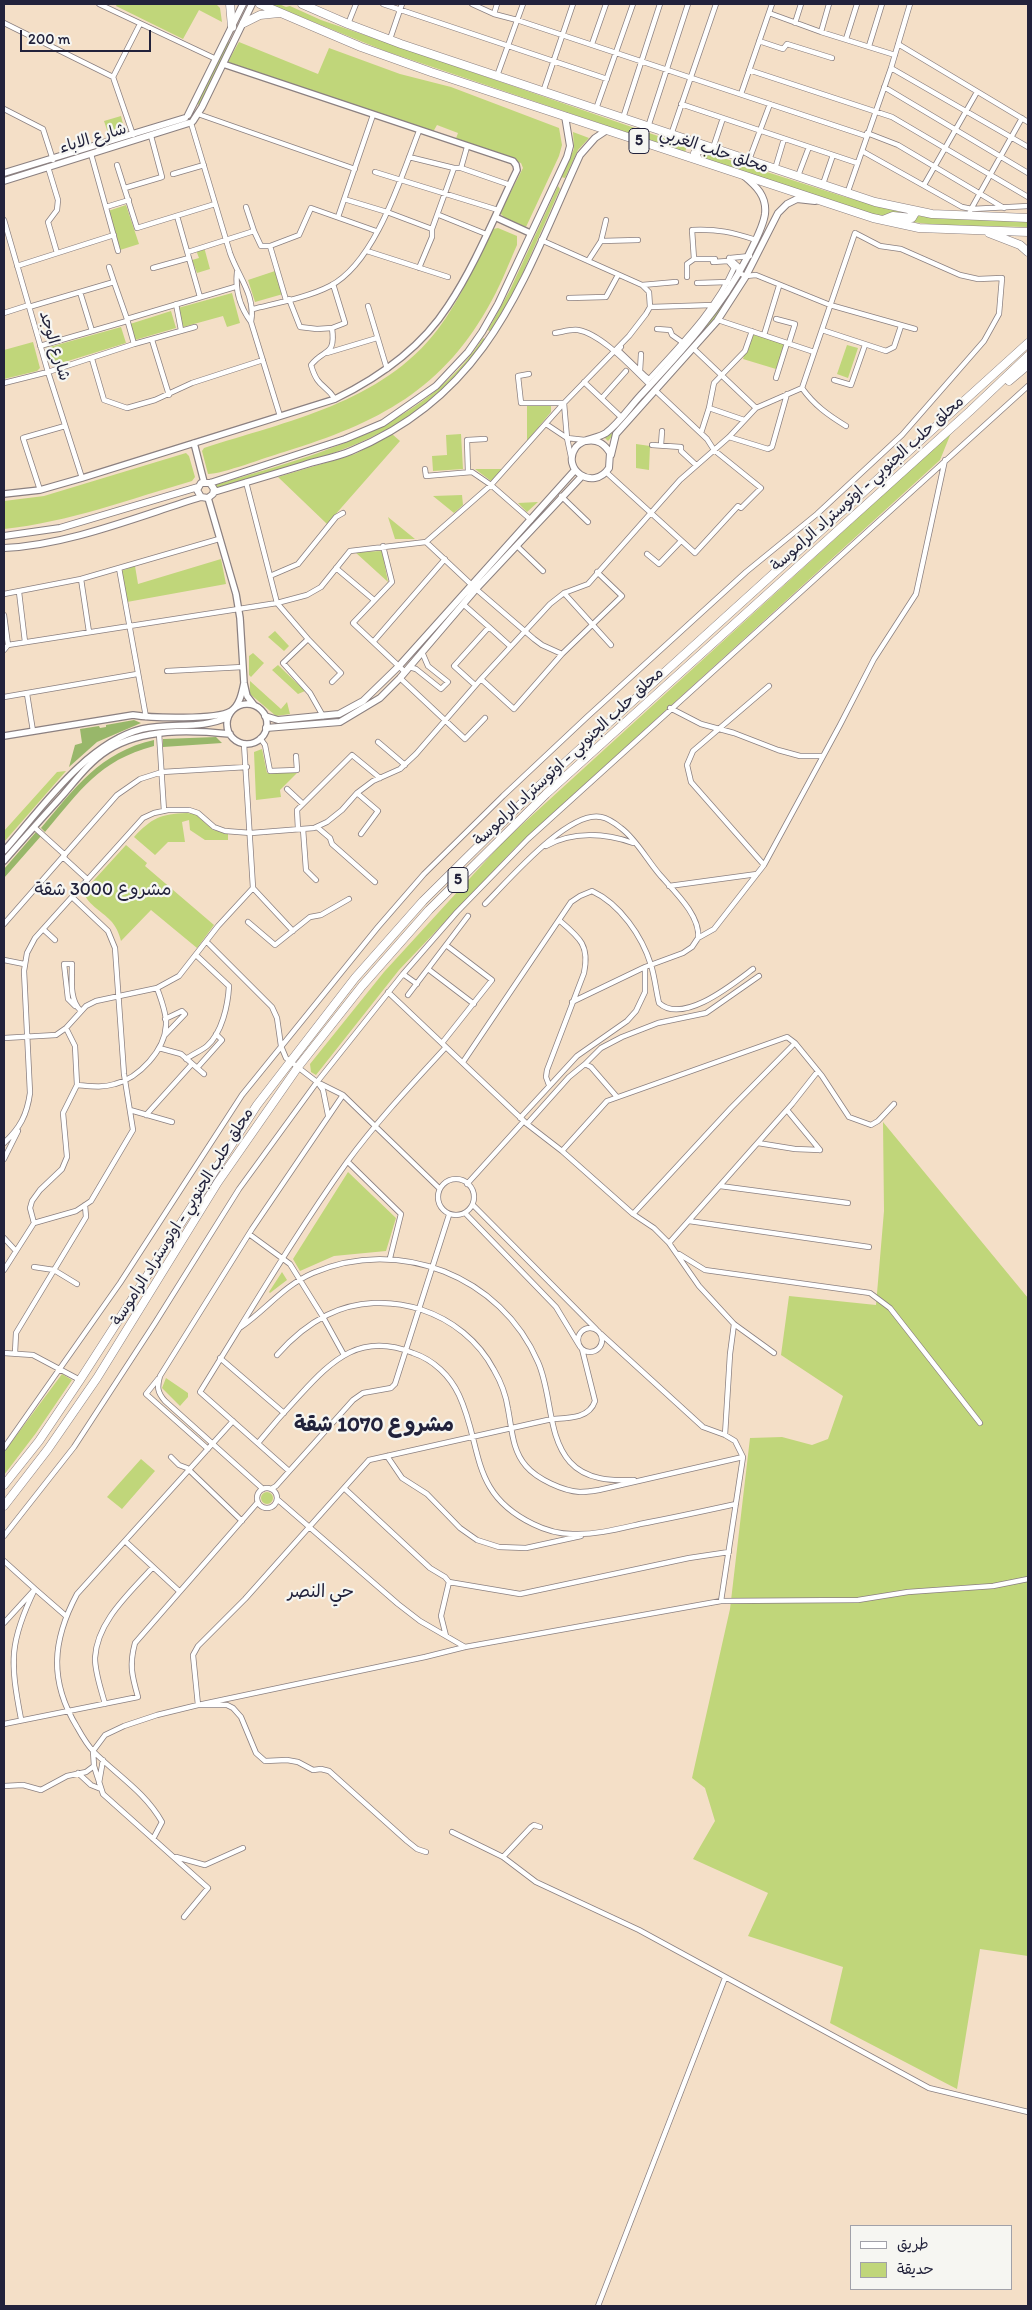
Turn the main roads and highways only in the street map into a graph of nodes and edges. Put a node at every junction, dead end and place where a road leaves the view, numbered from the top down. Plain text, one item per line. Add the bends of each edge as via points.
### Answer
1 (230, 4) edge
2 (242, 4) edge
3 (252, 4) edge
4 (260, 4) edge
5 (302, 4) edge
6 (284, 14) junction
7 (244, 23) junction
8 (232, 26) junction
9 (227, 37) junction
10 (235, 40) junction
11 (194, 104) junction
12 (202, 107) junction
13 (565, 116) junction
14 (189, 120) junction
15 (173, 121) junction
16 (176, 129) junction
17 (607, 130) junction
18 (728, 153) junction
19 (698, 160) junction
20 (52, 164) junction
21 (4, 173) edge
22 (743, 175) junction
23 (4, 181) edge
24 (821, 201) junction
25 (910, 210) junction
26 (1028, 218) edge
27 (883, 220) junction
28 (983, 231) junction
29 (1028, 232) edge
30 (1028, 252) edge
31 (751, 257) junction
32 (743, 274) junction
33 (482, 332) junction
34 (492, 337) junction
35 (1027, 343) edge
36 (1028, 356) edge
37 (1028, 365) edge
38 (970, 412) junction
39 (586, 441) junction
40 (611, 459) junction
41 (575, 470) junction
42 (582, 476) junction
43 (207, 482) junction
44 (198, 488) junction
45 (214, 492) junction
46 (205, 497) junction
47 (4, 536) edge
48 (4, 548) edge
49 (474, 587) junction
50 (265, 716) road end
51 (266, 728) road end
52 (4, 1485) edge
53 (4, 1506) edge

1 - 8 highway
2 - 8 main road
3 - 7 main road, شارع الاباء
4 - 6 highway, محلق حلب الغربي / 5
5 - 18 highway, محلق حلب الغربي / 5 via 390,39
6 - 7 highway via 266,14
6 - 13 highway, محلق حلب الغربي / 5 via 361,46
7 - 10 main road, شارع الاباء
8 - 9 main road
9 - 10 main road
9 - 11 main road
10 - 12 main road, شارع الاباء
11 - 12 main road
11 - 14 main road
12 - 14 main road, شارع الاباء
13 - 17 highway, محلق حلب الغربي / 5
13 - 33 main road via 570,146
14 - 15 main road, شارع الاباء
14 - 16 main road, شارع الاباء
15 - 16 main road
15 - 20 main road, شارع الاباء
16 - 20 main road, شارع الاباء
17 - 19 highway, محلق حلب الغربي / 5
17 - 34 main road via 580,155 514,300
18 - 19 highway via 704,149 695,153
18 - 25 highway, محلق حلب الغربي / 5 via 847,194
19 - 22 highway, محلق حلب الغربي / 5
20 - 21 main road, شارع الاباء
20 - 23 main road, شارع الاباء
22 - 24 highway, محلق حلب الغربي / 5
22 - 31 main road via 760,190 764,201 765,214
24 - 27 highway, محلق حلب الغربي / 5
24 - 31 main road via 796,199 787,204
25 - 26 highway, محلق حلب الغربي / 5
25 - 27 highway via 915,213 912,218 893,216
27 - 28 highway, محلق حلب الغربي / 5 via 919,228
28 - 29 highway, محلق حلب الغربي / 5
28 - 30 highway via 1020,245
31 - 32 main road
32 - 39 main road via 621,417 605,433
32 - 40 main road via 718,320 616,434
33 - 34 main road
33 - 43 main road via 436,386 382,423 345,439
34 - 45 main road via 459,378 401,426 351,451
35 - 52 highway, محلق حلب الجنوبي - اوتوستراد الراموسة / 5 via 539,786 423,901 355,978 256,1105 80,1380 39,1441
36 - 38 highway, محلق حلب الجنوبي - اوتوستراد الراموسة / 5
37 - 38 highway
38 - 53 highway, محلق حلب الجنوبي - اوتوستراد الراموسة / 5 via 553,787 429,910 362,986 298,1067 218,1182 97,1378
39 - 40 main road via 603,444
39 - 41 main road via 575,448 572,461
40 - 42 main road via 606,472 592,478
41 - 42 main road
41 - 49 main road
42 - 49 main road
43 - 44 main road
43 - 45 main road
44 - 46 main road
44 - 47 main road via 60,528
45 - 46 main road
46 - 48 main road via 60,540
49 - 50 main road via 362,702 339,714 278,720
49 - 51 main road via 463,604 380,698 340,722

